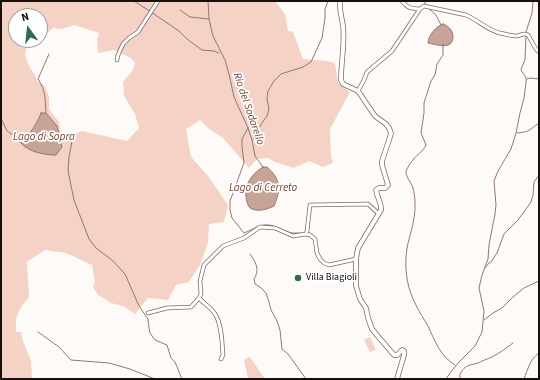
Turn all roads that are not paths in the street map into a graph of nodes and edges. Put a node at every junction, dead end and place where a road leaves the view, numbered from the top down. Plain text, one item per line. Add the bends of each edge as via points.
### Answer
1 (158, 1) edge
2 (340, 1) edge
3 (402, 1) edge
4 (420, 9) junction
5 (539, 52) edge
6 (117, 60) dead end
7 (358, 91) junction
8 (379, 214) junction
9 (306, 234) junction
10 (356, 259) junction
11 (199, 298) junction
12 (148, 313) dead end
13 (221, 359) dead end
14 (396, 379) edge

1 - 6 street via 138,32 123,44
2 - 7 street via 343,26 341,80 343,84
3 - 4 street via 411,9
4 - 5 street via 431,6 466,14 501,34 516,36 526,33
4 - 7 street via 392,51 367,72
7 - 8 street via 375,116 386,124 390,133 382,161 388,185 376,190 381,203
8 - 9 street via 368,204 310,205
8 - 10 street via 359,244
9 - 10 street via 315,239 317,253 324,263 329,265
9 - 11 street via 293,236 275,228 260,227 244,238 222,246 204,266
10 - 14 street via 357,290 372,329 394,354 404,351
11 - 12 street via 191,307 167,308
11 - 13 street via 217,317 223,355

